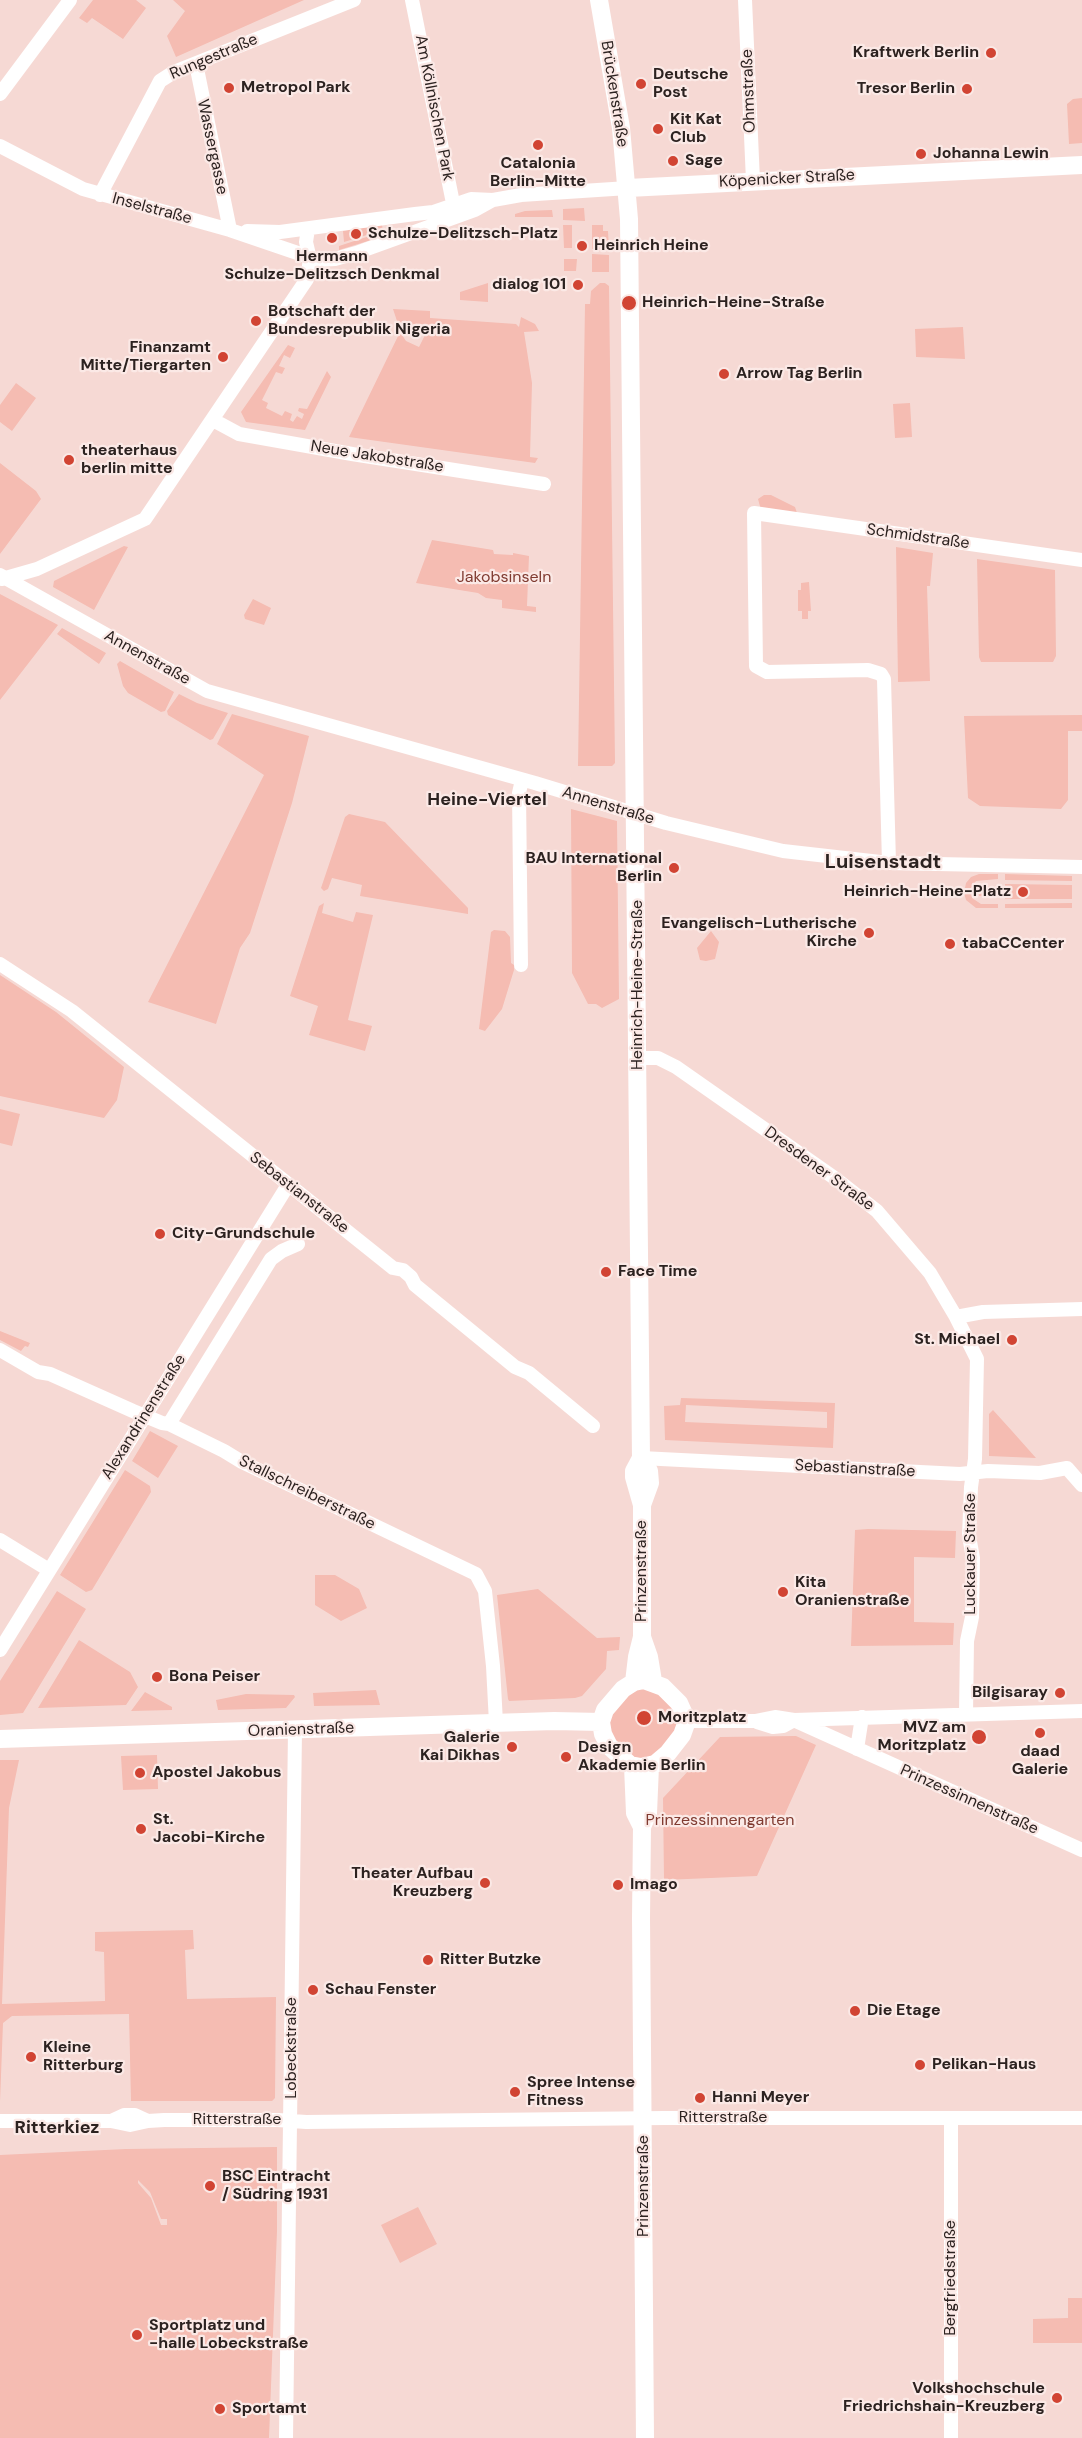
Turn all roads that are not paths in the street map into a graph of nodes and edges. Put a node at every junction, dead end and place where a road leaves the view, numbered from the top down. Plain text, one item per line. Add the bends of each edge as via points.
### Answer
1 (69, 0) edge
2 (354, 0) edge
3 (412, 0) edge
4 (599, 0) edge
5 (746, 0) edge
6 (196, 64) junction
7 (0, 94) edge
8 (0, 146) edge
9 (1082, 165) edge
10 (753, 181) junction
11 (628, 188) junction
12 (100, 195) junction
13 (454, 211) junction
14 (308, 229) junction
15 (230, 230) junction
16 (310, 259) junction
17 (213, 420) junction
18 (544, 484) dead end
19 (1082, 560) edge
20 (2, 577) edge
21 (522, 780) junction
22 (636, 814) junction
23 (889, 863) junction
24 (1082, 867) edge
25 (0, 964) edge
26 (521, 965) dead end
27 (638, 1058) junction
28 (288, 1185) junction
29 (298, 1244) dead end
30 (1082, 1309) edge
31 (956, 1317) junction
32 (0, 1350) edge
33 (977, 1359) joint
34 (144, 1416) junction
35 (169, 1424) junction
36 (593, 1426) dead end
37 (641, 1458) junction
38 (973, 1472) junction
39 (1082, 1485) edge
40 (0, 1540) edge
41 (49, 1570) junction
42 (642, 1637) junction
43 (0, 1650) edge
44 (653, 1681) junction
45 (634, 1682) junction
46 (1082, 1711) edge
47 (966, 1714) junction
48 (862, 1717) junction
49 (794, 1720) junction
50 (687, 1721) junction
51 (601, 1722) junction
52 (496, 1724) junction
53 (295, 1730) junction
54 (0, 1739) edge
55 (857, 1749) junction
56 (641, 1766) junction
57 (1082, 1850) edge
58 (644, 2118) junction
59 (951, 2118) junction
60 (1082, 2118) edge
61 (0, 2121) edge
62 (292, 2121) junction
63 (286, 2438) edge
64 (645, 2438) edge
65 (951, 2438) edge

1 - 7 street
2 - 6 street, Rungestraße
3 - 13 street, Am Köllnischen Park
4 - 11 main road, Brückenstraße
5 - 10 street, Ohmstraße
6 - 12 street, Rungestraße via 167,76 155,87
6 - 15 street, Wassergasse
8 - 12 street, Inselstraße
9 - 10 main road, Köpenicker Straße
10 - 11 main road, Köpenicker Straße
11 - 13 street, Köpenicker Straße via 471,199
11 - 22 main road, Heinrich-Heine-Straße
12 - 15 street, Inselstraße
13 - 14 street, Köpenicker Straße
13 - 16 street, Köpenicker Straße via 335,259
14 - 15 street, Köpenicker Straße
14 - 16 street
15 - 16 street, Inselstraße
16 - 17 street via 307,279
17 - 18 street, Neue Jakobstraße via 239,434
17 - 20 street via 145,519 55,562
19 - 23 street, Schmidstraße via 754,513 754,659 759,669 868,670 881,674 885,687
20 - 21 street, Annenstraße via 207,691
21 - 22 street, Annenstraße
21 - 26 street
22 - 23 street, Annenstraße via 783,851
22 - 27 main road, Heinrich-Heine-Straße
23 - 24 street
25 - 28 street, Sebastianstraße via 72,1011
27 - 31 street, Dresdener Straße via 658,1058 676,1067 865,1201 930,1274
27 - 37 main road, Heinrich-Heine-Straße
28 - 34 street, Alexandrinenstraße
28 - 36 street, Sebastianstraße via 393,1268 403,1270 415,1285
29 - 35 street, Alexandrinenstraße via 271,1259
30 - 31 street via 983,1312
31 - 33 street, Dresdener Straße
32 - 34 street, Stallschreiberstraße via 32,1369
33 - 38 street, Luckauer Straße
34 - 35 street, Stallschreiberstraße
34 - 41 street, Alexandrinenstraße
35 - 52 street, Stallschreiberstraße via 476,1574 485,1591
37 - 38 street, Sebastianstraße
37 - 42 main road, Prinzenstraße via 650,1471 642,1505
38 - 39 street, Sebastianstraße via 1040,1473 1067,1468
38 - 47 street, Luckauer Straße via 969,1536 973,1558 972,1617 967,1641
40 - 41 street
41 - 43 street, Alexandrinenstraße
42 - 44 main road, Prinzenstraße
42 - 45 main road, Prinzenstraße
44 - 45 main road
44 - 50 main road via 679,1703
45 - 51 main road via 612,1701
46 - 47 street
47 - 48 street
48 - 49 street
48 - 55 street
49 - 50 street via 773,1717 756,1721
49 - 55 street, Prinzessinnenstraße
50 - 56 main road via 676,1743 657,1763
51 - 52 main road, Oranienstraße
51 - 56 main road via 609,1746
52 - 53 main road, Oranienstraße
53 - 54 main road, Oranienstraße
53 - 62 street, Lobeckstraße
55 - 57 street, Prinzessinnenstraße
56 - 58 main road, Prinzenstraße via 648,1813 642,1827
58 - 59 street, Ritterstraße
58 - 62 street, Ritterstraße
58 - 64 main road, Prinzenstraße
59 - 60 street, Ritterstraße
59 - 65 street, Bergfriedstraße
61 - 62 street, Ritterstraße via 111,2121 135,2115 148,2121
62 - 63 street, Lobeckstraße

